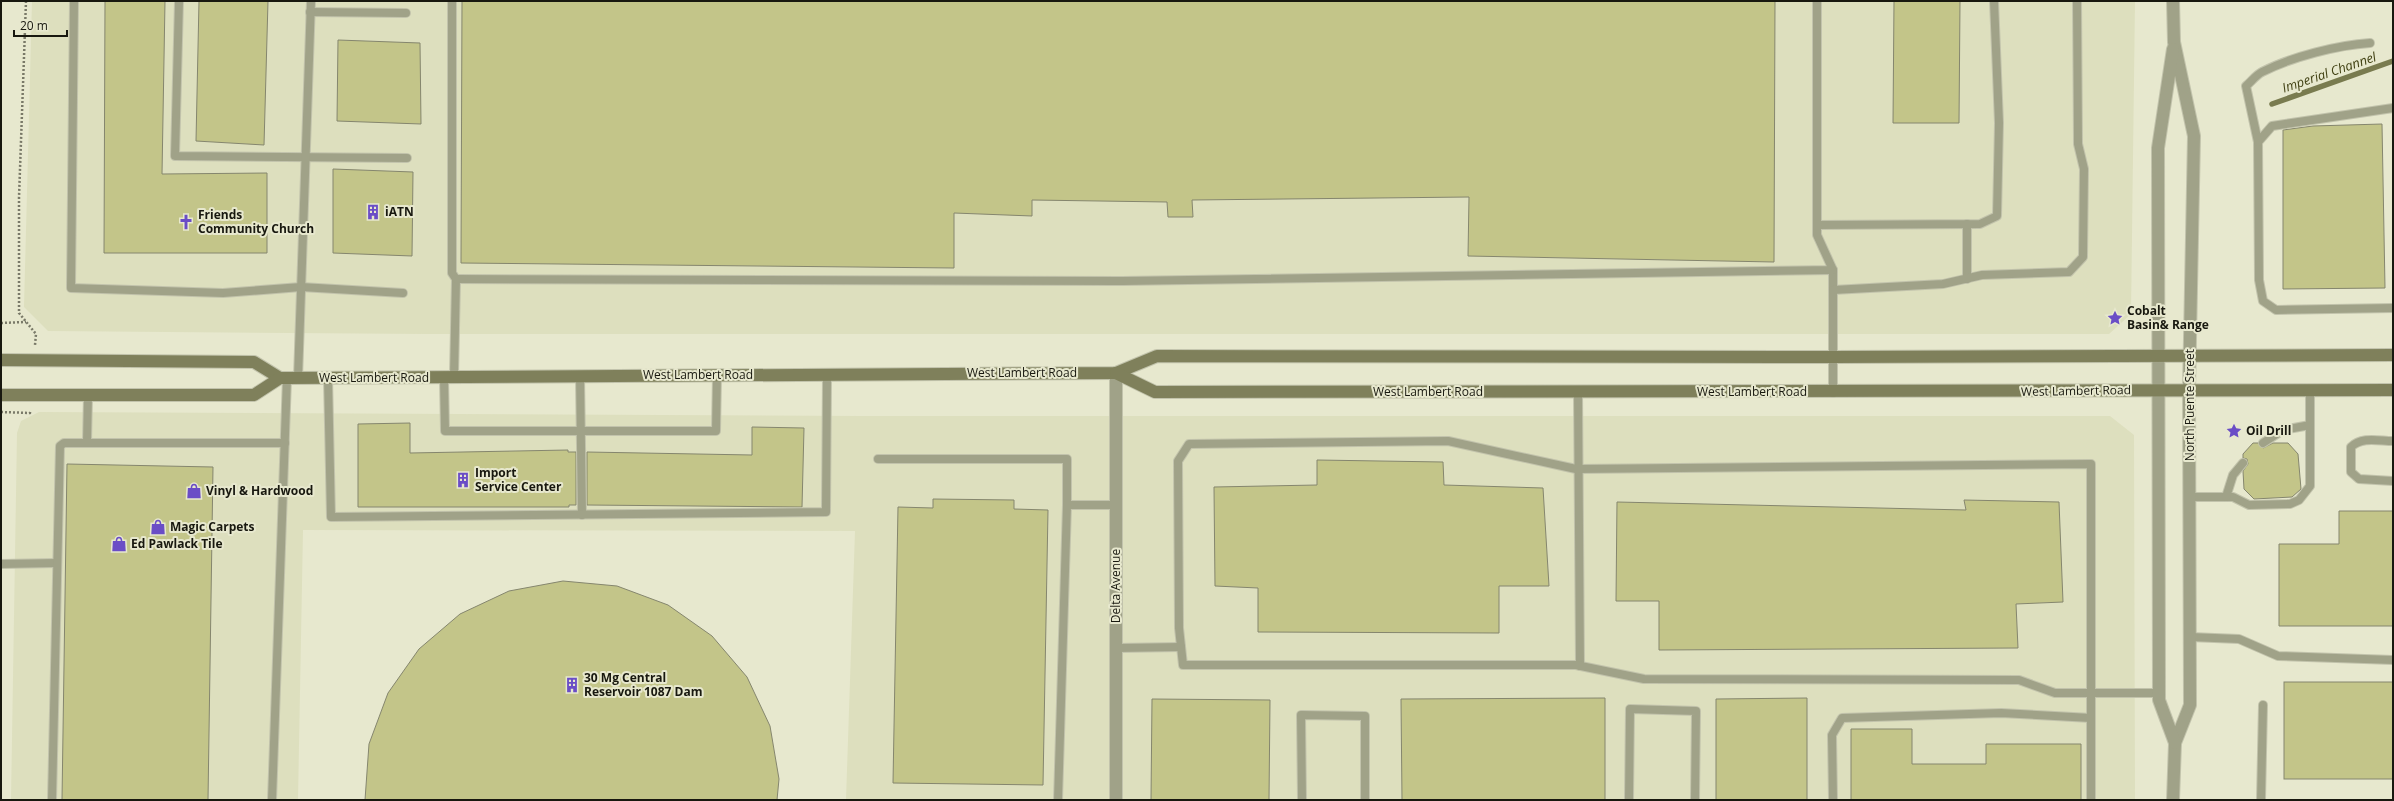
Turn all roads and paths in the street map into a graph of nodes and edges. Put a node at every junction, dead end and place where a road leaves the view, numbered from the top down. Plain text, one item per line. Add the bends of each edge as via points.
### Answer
1 (26, 1) edge
2 (74, 1) edge
3 (179, 1) edge
4 (311, 1) edge
5 (452, 1) edge
6 (1817, 1) edge
7 (1994, 1) edge
8 (2077, 1) edge
9 (2173, 1) edge
10 (310, 12) junction
11 (406, 13) dead end
12 (2174, 42) junction
13 (2370, 43) dead end
14 (2393, 108) edge
15 (2258, 142) junction
16 (306, 157) junction
17 (407, 158) dead end
18 (1967, 224) junction
19 (1817, 225) junction
20 (1833, 270) junction
21 (456, 279) junction
22 (1967, 279) junction
23 (301, 287) junction
24 (1833, 290) junction
25 (403, 293) dead end
26 (2393, 308) edge
27 (26, 322) junction
28 (1, 323) edge
29 (2157, 355) junction
30 (2393, 355) edge
31 (2190, 356) junction
32 (1834, 358) junction
33 (1, 360) edge
34 (34, 360) junction
35 (1116, 372) junction
36 (717, 375) junction
37 (827, 375) junction
38 (580, 376) junction
39 (449, 377) junction
40 (288, 378) junction
41 (328, 378) junction
42 (2188, 389) junction
43 (2157, 390) junction
44 (2310, 390) junction
45 (2393, 390) edge
46 (1578, 392) junction
47 (1833, 392) junction
48 (1, 395) edge
49 (88, 395) junction
50 (31, 396) junction
51 (1, 412) edge
52 (2310, 425) junction
53 (581, 430) junction
54 (2393, 441) edge
55 (87, 443) junction
56 (285, 443) junction
57 (2263, 443) dead end
58 (878, 459) dead end
59 (2243, 463) dead end
60 (1579, 469) junction
61 (2393, 481) edge
62 (2189, 497) junction
63 (2226, 497) junction
64 (1067, 505) junction
65 (1116, 505) junction
66 (582, 514) junction
67 (57, 563) junction
68 (1, 564) edge
69 (2190, 636) junction
70 (1181, 647) junction
71 (1116, 648) junction
72 (2393, 660) edge
73 (1580, 666) junction
74 (2091, 692) junction
75 (2159, 692) junction
76 (2263, 705) dead end
77 (2091, 718) junction
78 (2175, 743) junction
79 (52, 800) edge
80 (272, 800) edge
81 (1058, 800) edge
82 (1116, 800) edge
83 (1302, 800) edge
84 (1366, 800) edge
85 (1629, 800) edge
86 (1694, 800) edge
87 (1833, 800) edge
88 (2091, 800) edge
89 (2173, 800) edge
90 (2261, 800) edge

1 - 27 path via 19,197 19,313
2 - 23 lane via 71,288 223,293
3 - 16 lane via 175,156
4 - 10 lane
5 - 21 lane via 452,273
6 - 19 lane
7 - 18 lane via 1999,123 1997,216 1980,224
8 - 22 lane via 2078,144 2084,169 2083,257 2069,272 1982,275
9 - 12 street, North Puente Street
10 - 11 lane
10 - 16 lane
12 - 29 street, North Puente Street via 2158,148
12 - 31 street, North Puente Street via 2194,136
13 - 15 lane via 2351,44 2261,72 2246,86
14 - 15 lane via 2272,126
15 - 26 lane via 2259,280 2264,301 2276,310
16 - 17 lane
16 - 23 lane
18 - 19 lane
18 - 22 lane
19 - 20 lane via 1817,236
20 - 21 lane via 1122,281
20 - 24 lane
21 - 39 lane
22 - 24 lane via 1943,284
23 - 25 lane
23 - 40 lane
24 - 32 lane
27 - 28 path
27 - 34 path via 36,334
29 - 31 main road, West Lambert Road
29 - 32 main road, West Lambert Road
29 - 43 street, North Puente Street
30 - 31 main road, West Lambert Road
31 - 42 street, North Puente Street
32 - 35 main road, West Lambert Road via 1157,356
32 - 47 lane
33 - 34 main road
34 - 40 main road via 254,362
35 - 37 main road, West Lambert Road
35 - 46 main road, West Lambert Road via 1155,392
35 - 65 street, Delta Avenue
36 - 37 main road, West Lambert Road
36 - 38 main road, West Lambert Road
36 - 53 lane via 716,431
37 - 66 lane via 826,512
38 - 39 main road, West Lambert Road
38 - 53 lane
39 - 41 main road, West Lambert Road
39 - 53 lane via 445,431
40 - 41 main road, West Lambert Road
40 - 49 main road via 254,395
40 - 56 lane
41 - 66 lane via 331,517
42 - 43 main road, West Lambert Road
42 - 44 main road, West Lambert Road
42 - 62 street, North Puente Street
43 - 47 main road, West Lambert Road
43 - 75 street, North Puente Street
44 - 45 main road, West Lambert Road
44 - 52 lane
46 - 47 main road, West Lambert Road
46 - 60 lane
48 - 50 main road
49 - 50 main road
49 - 55 lane
50 - 51 path via 30,413
52 - 57 lane via 2283,430
52 - 63 lane via 2310,486 2299,500 2290,504 2249,505 2234,497
53 - 66 lane
54 - 61 lane via 2365,440 2355,443 2351,447 2351,472 2359,480
55 - 56 lane
55 - 67 lane via 64,443 59,450
56 - 80 lane
58 - 64 lane via 1067,459
59 - 63 lane via 2234,475
60 - 70 lane via 1448,442 1189,444 1178,462
60 - 73 lane
60 - 74 lane via 2091,464
62 - 63 lane
62 - 69 street, North Puente Street
64 - 65 lane
64 - 81 lane
65 - 71 street, Delta Avenue
67 - 68 lane
67 - 79 lane
69 - 72 lane via 2239,639 2278,656
69 - 78 street, North Puente Street via 2190,705
70 - 71 lane
70 - 73 lane via 1183,664
71 - 82 street, Delta Avenue
73 - 74 lane via 1644,679 2018,680 2055,692
74 - 75 lane
74 - 77 lane
75 - 78 street, North Puente Street via 2159,700
76 - 90 lane
77 - 87 lane via 2001,714 1842,718 1832,735
77 - 88 lane
78 - 89 street, North Puente Street
83 - 84 lane via 1301,715 1365,716
85 - 86 lane via 1630,709 1696,711

